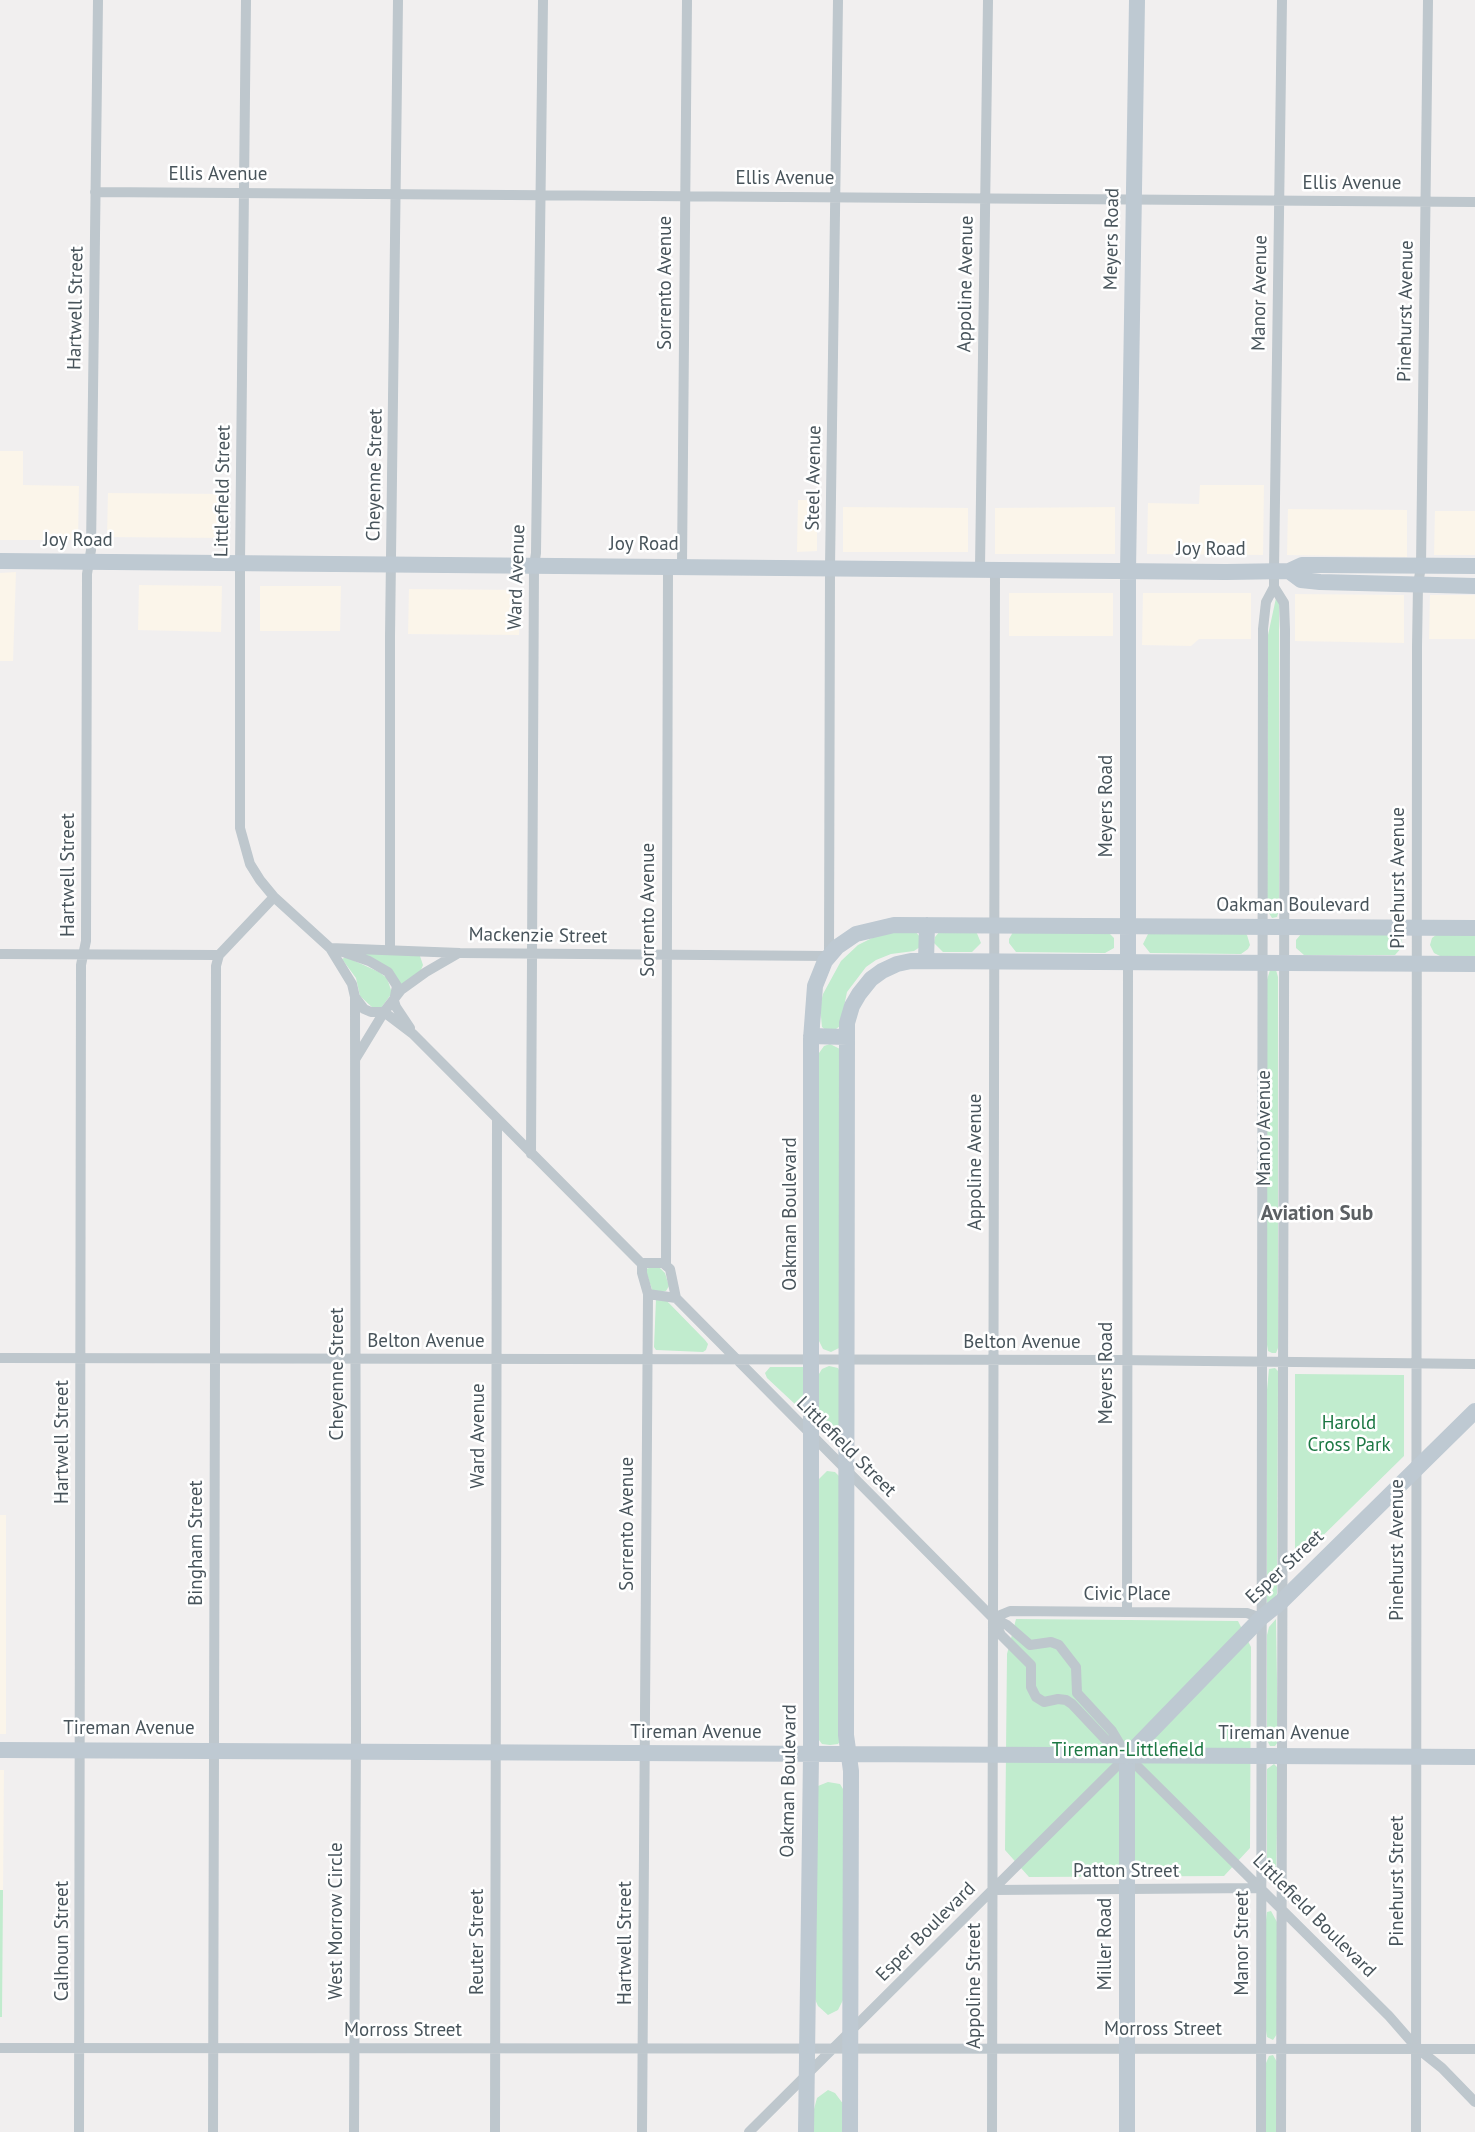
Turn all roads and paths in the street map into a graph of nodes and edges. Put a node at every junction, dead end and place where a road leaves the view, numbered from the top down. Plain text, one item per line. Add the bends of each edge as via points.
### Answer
1 (98, 0) edge
2 (246, 0) edge
3 (398, 0) edge
4 (543, 0) edge
5 (687, 0) edge
6 (838, 0) edge
7 (988, 0) edge
8 (1137, 0) edge
9 (1282, 0) edge
10 (1428, 0) edge
11 (95, 192) junction
12 (244, 193) junction
13 (396, 194) junction
14 (540, 195) junction
15 (684, 196) junction
16 (836, 196) junction
17 (985, 199) junction
18 (1134, 200) junction
19 (1279, 201) junction
20 (1426, 202) junction
21 (1475, 202) edge
22 (0, 561) edge
23 (89, 562) junction
24 (240, 563) junction
25 (391, 565) junction
26 (675, 565) junction
27 (534, 566) junction
28 (1421, 566) junction
29 (1475, 566) edge
30 (830, 567) junction
31 (988, 568) junction
32 (1128, 571) junction
33 (1279, 577) junction
34 (1418, 585) junction
35 (1475, 586) edge
36 (274, 897) junction
37 (927, 925) junction
38 (993, 925) junction
39 (1128, 926) junction
40 (1262, 927) junction
41 (1282, 927) junction
42 (1416, 928) junction
43 (1475, 928) edge
44 (330, 948) junction
45 (390, 950) junction
46 (460, 953) junction
47 (0, 954) edge
48 (84, 954) junction
49 (531, 954) junction
50 (219, 955) junction
51 (666, 955) junction
52 (829, 956) junction
53 (926, 961) junction
54 (993, 961) junction
55 (1128, 962) junction
56 (1262, 963) junction
57 (1283, 963) junction
58 (1416, 964) junction
59 (1475, 964) edge
60 (355, 997) junction
61 (394, 1001) junction
62 (384, 1012) junction
63 (413, 1034) junction
64 (811, 1036) junction
65 (848, 1037) junction
66 (356, 1058) junction
67 (497, 1120) junction
68 (531, 1154) junction
69 (666, 1260) junction
70 (643, 1265) junction
71 (648, 1294) junction
72 (676, 1298) junction
73 (0, 1357) edge
74 (81, 1358) junction
75 (215, 1358) junction
76 (356, 1359) junction
77 (497, 1360) junction
78 (646, 1360) junction
79 (812, 1360) junction
80 (847, 1360) junction
81 (993, 1360) junction
82 (736, 1361) junction
83 (1128, 1361) junction
84 (1261, 1362) junction
85 (1282, 1362) junction
86 (1415, 1363) junction
87 (1475, 1364) edge
88 (1475, 1412) edge
89 (811, 1437) junction
90 (1415, 1471) junction
91 (847, 1473) junction
92 (1282, 1601) junction
93 (1127, 1612) junction
94 (993, 1618) junction
95 (1261, 1618) junction
96 (0, 1750) edge
97 (81, 1750) junction
98 (214, 1751) junction
99 (355, 1751) junction
100 (495, 1753) junction
101 (645, 1754) junction
102 (811, 1755) junction
103 (849, 1755) junction
104 (993, 1755) junction
105 (1261, 1755) junction
106 (1282, 1755) junction
107 (1128, 1756) junction
108 (1416, 1756) junction
109 (1475, 1757) edge
110 (1261, 1888) junction
111 (992, 1890) junction
112 (1127, 1890) junction
113 (1282, 1909) junction
114 (850, 2032) junction
115 (1128, 2047) junction
116 (0, 2048) edge
117 (213, 2048) junction
118 (354, 2048) junction
119 (495, 2048) junction
120 (993, 2048) junction
121 (1261, 2048) junction
122 (1281, 2048) junction
123 (1417, 2048) junction
124 (80, 2049) junction
125 (643, 2049) junction
126 (806, 2049) junction
127 (832, 2049) junction
128 (850, 2049) junction
129 (1475, 2049) edge
130 (806, 2074) junction
131 (1475, 2102) edge
132 (79, 2132) edge
133 (213, 2132) edge
134 (354, 2132) edge
135 (495, 2132) edge
136 (642, 2132) edge
137 (749, 2132) edge
138 (806, 2132) edge
139 (850, 2132) edge
140 (992, 2132) edge
141 (1127, 2132) edge
142 (1261, 2132) edge
143 (1281, 2132) edge
144 (1416, 2132) edge

1 - 11 street, Hartwell Street
2 - 12 street, Littlefield Street
3 - 13 street, Cheyenne Street
4 - 14 street, Ward Avenue
5 - 15 street, Sorrento Avenue
6 - 16 street, Steel Avenue
7 - 17 street, Appoline Avenue
8 - 18 street, Meyers Road
9 - 19 street, Manor Avenue
10 - 20 street, Pinehurst Avenue
11 - 12 street, Ellis Avenue
11 - 23 street, Hartwell Street
12 - 13 street, Ellis Avenue
12 - 24 street, Littlefield Street
13 - 14 street, Ellis Avenue
13 - 25 street, Cheyenne Street
14 - 15 street, Ellis Avenue
14 - 27 street, Ward Avenue
15 - 16 street, Ellis Avenue
15 - 26 street, Sorrento Avenue
16 - 17 street, Ellis Avenue
16 - 30 street, Steel Avenue
17 - 18 street, Ellis Avenue
17 - 31 street, Appoline Avenue
18 - 19 street, Ellis Avenue
18 - 32 street, Meyers Road
19 - 20 street, Ellis Avenue
19 - 33 street, Manor Avenue
20 - 21 street, Ellis Avenue
20 - 28 street, Pinehurst Avenue
22 - 23 street, Joy Road
23 - 24 street, Joy Road
23 - 48 street, Hartwell Street
24 - 25 street, Joy Road
24 - 36 street, Littlefield Street via 239,819 250,864
25 - 27 street, Joy Road
25 - 45 street, Cheyenne Street
26 - 27 street, Joy Road
26 - 30 street, Joy Road
26 - 51 street, Sorrento Avenue
27 - 49 street, Ward Avenue
28 - 29 street, Joy Road
28 - 33 street, Joy Road via 1301,565
28 - 34 street, Pinehurst Avenue
30 - 31 street, Joy Road
30 - 52 street, Steel Avenue
31 - 32 street, Joy Road
31 - 38 street, Appoline Avenue
32 - 33 street, Joy Road
32 - 39 street, Meyers Road
33 - 34 street, Joy Road
33 - 40 street, Manor Avenue via 1266,602 1263,629
33 - 41 street, Manor Avenue via 1284,603
34 - 35 street, Joy Road
34 - 42 street, Pinehurst Avenue
36 - 44 street, Littlefield Street
36 - 50 street
37 - 38 street, Oakman Boulevard
37 - 52 street, Oakman Boulevard via 866,930
37 - 53 street
38 - 39 street, Oakman Boulevard
38 - 54 street, Appoline Avenue
39 - 40 street, Oakman Boulevard
39 - 55 street, Meyers Road
40 - 41 street, Oakman Boulevard
40 - 56 street, Manor Avenue
41 - 42 street, Oakman Boulevard
41 - 57 street, Manor Avenue
42 - 43 street, Oakman Boulevard
42 - 58 street, Pinehurst Avenue
44 - 45 street, Mackenzie Street
44 - 60 street, Littlefield Street
44 - 61 street, Littlefield Street via 388,972 397,986
45 - 46 street, Mackenzie Street
46 - 49 street, Mackenzie Street
46 - 61 street via 412,981
47 - 48 street
48 - 50 street
48 - 74 street, Hartwell Street
49 - 51 street, Mackenzie Street
49 - 68 street, Ward Avenue
50 - 75 street, Bingham Street
51 - 52 street, Mackenzie Street
51 - 69 street, Sorrento Avenue
52 - 64 street, Oakman Boulevard via 815,986
53 - 54 street
53 - 65 street via 897,964 871,979 852,1006
54 - 55 street
54 - 81 street, Appoline Avenue
55 - 56 street
55 - 83 street, Meyers Road
56 - 57 street
56 - 84 street, Manor Avenue
57 - 58 street
57 - 85 street, Manor Avenue
58 - 59 street
58 - 86 street, Pinehurst Avenue
60 - 62 street, Littlefield Street via 371,1013
60 - 66 street, Cheyenne Street
61 - 62 street
61 - 63 street, Littlefield Street
62 - 63 street, Littlefield Street
62 - 66 street
63 - 67 street, Littlefield Street
64 - 65 street
64 - 79 street, Oakman Boulevard
65 - 80 street
66 - 76 street, Cheyenne Street
67 - 68 street, Littlefield Street
67 - 77 street, Ward Avenue
68 - 70 street, Littlefield Street
69 - 70 street
69 - 72 street, Sorrento Avenue
70 - 71 street, Sorrento Avenue
71 - 72 street
71 - 78 street, Sorrento Avenue
72 - 82 street, Littlefield Street
73 - 74 street, Belton Avenue
74 - 75 street, Belton Avenue
74 - 97 street, Hartwell Street
75 - 76 street, Belton Avenue
75 - 98 street, Bingham Street
76 - 77 street, Belton Avenue
76 - 99 street, Cheyenne Street
77 - 78 street, Belton Avenue
77 - 100 street, Ward Avenue
78 - 82 street, Belton Avenue
78 - 101 street, Sorrento Avenue
79 - 80 street, Belton Avenue
79 - 82 street, Belton Avenue
79 - 89 street, Oakman Boulevard
80 - 81 street, Belton Avenue
80 - 91 street
81 - 83 street, Belton Avenue
81 - 94 street, Appoline Avenue
82 - 89 street, Littlefield Street
83 - 84 street, Belton Avenue
83 - 93 street, Meyers Road
84 - 85 street, Belton Avenue
84 - 95 street, Manor Avenue
85 - 86 street, Belton Avenue
85 - 92 street, Manor Avenue
86 - 87 street, Belton Avenue
86 - 90 street, Pinehurst Avenue
88 - 90 street, Esper Street
89 - 91 street, Littlefield Street
89 - 102 street, Oakman Boulevard
90 - 92 street, Esper Street
90 - 108 street, Pinehurst Avenue
91 - 94 street, Littlefield Street
91 - 103 street
92 - 95 street, Esper Street
92 - 106 street, Manor Avenue
93 - 94 street, Civic Place via 1010,1611
93 - 95 street, Civic Place via 1247,1613
94 - 104 street, Appoline Avenue
94 - 107 street, Littlefield Street via 1001,1635 1031,1665 1036,1697 1044,1702 1069,1701
94 - 107 street, Littlefield Street via 1030,1645 1051,1642 1059,1646 1076,1667 1077,1693
95 - 105 street, Manor Avenue
95 - 107 street, Esper Street
96 - 97 street, Tireman Avenue
97 - 98 street, Tireman Avenue
97 - 124 street, Calhoun Street
98 - 99 street, Tireman Avenue
98 - 117 street, Bingham Street
99 - 100 street, Tireman Avenue
99 - 118 street, West Morrow Circle
100 - 101 street, Tireman Avenue
100 - 119 street, Reuter Street
101 - 102 street, Tireman Avenue
101 - 125 street, Hartwell Street
102 - 103 street, Tireman Avenue
102 - 126 street, Oakman Boulevard
103 - 104 street, Tireman Avenue
103 - 114 street
104 - 107 street, Tireman Avenue
104 - 111 street, Appoline Street
105 - 106 street, Tireman Avenue
105 - 107 street, Tireman Avenue
105 - 110 street, Manor Street
106 - 108 street, Tireman Avenue
106 - 113 street, Manor Street
107 - 110 street, Littlefield Boulevard
107 - 111 street, Esper Boulevard
107 - 112 street, Miller Road
108 - 109 street, Tireman Avenue
108 - 123 street, Pinehurst Street
110 - 112 street, Patton Street
110 - 113 street, Littlefield Boulevard
110 - 121 street, Manor Street
111 - 112 street, Patton Street
111 - 114 street, Esper Boulevard
111 - 120 street, Appoline Street
112 - 115 street, Miller Road
113 - 122 street, Manor Street
113 - 123 street, Littlefield Boulevard
114 - 127 street, Esper Boulevard
114 - 128 street
115 - 120 street, Morross Street
115 - 121 street, Morross Street
115 - 141 street, Miller Road
116 - 124 street, Morross Street
117 - 118 street, Morross Street
117 - 124 street, Morross Street
117 - 133 street, Bingham Street
118 - 119 street, Morross Street
118 - 134 street, West Morrow Circle
119 - 125 street, Morross Street
119 - 135 street, Reuter Street
120 - 128 street, Morross Street
120 - 140 street, Appoline Street
121 - 122 street, Morross Street
121 - 142 street, Manor Street
122 - 123 street, Morross Street
122 - 143 street, Manor Street
123 - 129 street, Morross Street
123 - 131 street, Littlefield Boulevard
123 - 144 street, Pinehurst Street
124 - 132 street, Calhoun Street
125 - 126 street, Morross Street
125 - 136 street, Hartwell Street
126 - 127 street, Morross Street
126 - 130 street, Oakman Boulevard
127 - 128 street, Morross Street
127 - 130 street, Esper Boulevard
128 - 139 street
130 - 137 street, Esper Boulevard
130 - 138 street, Oakman Boulevard

